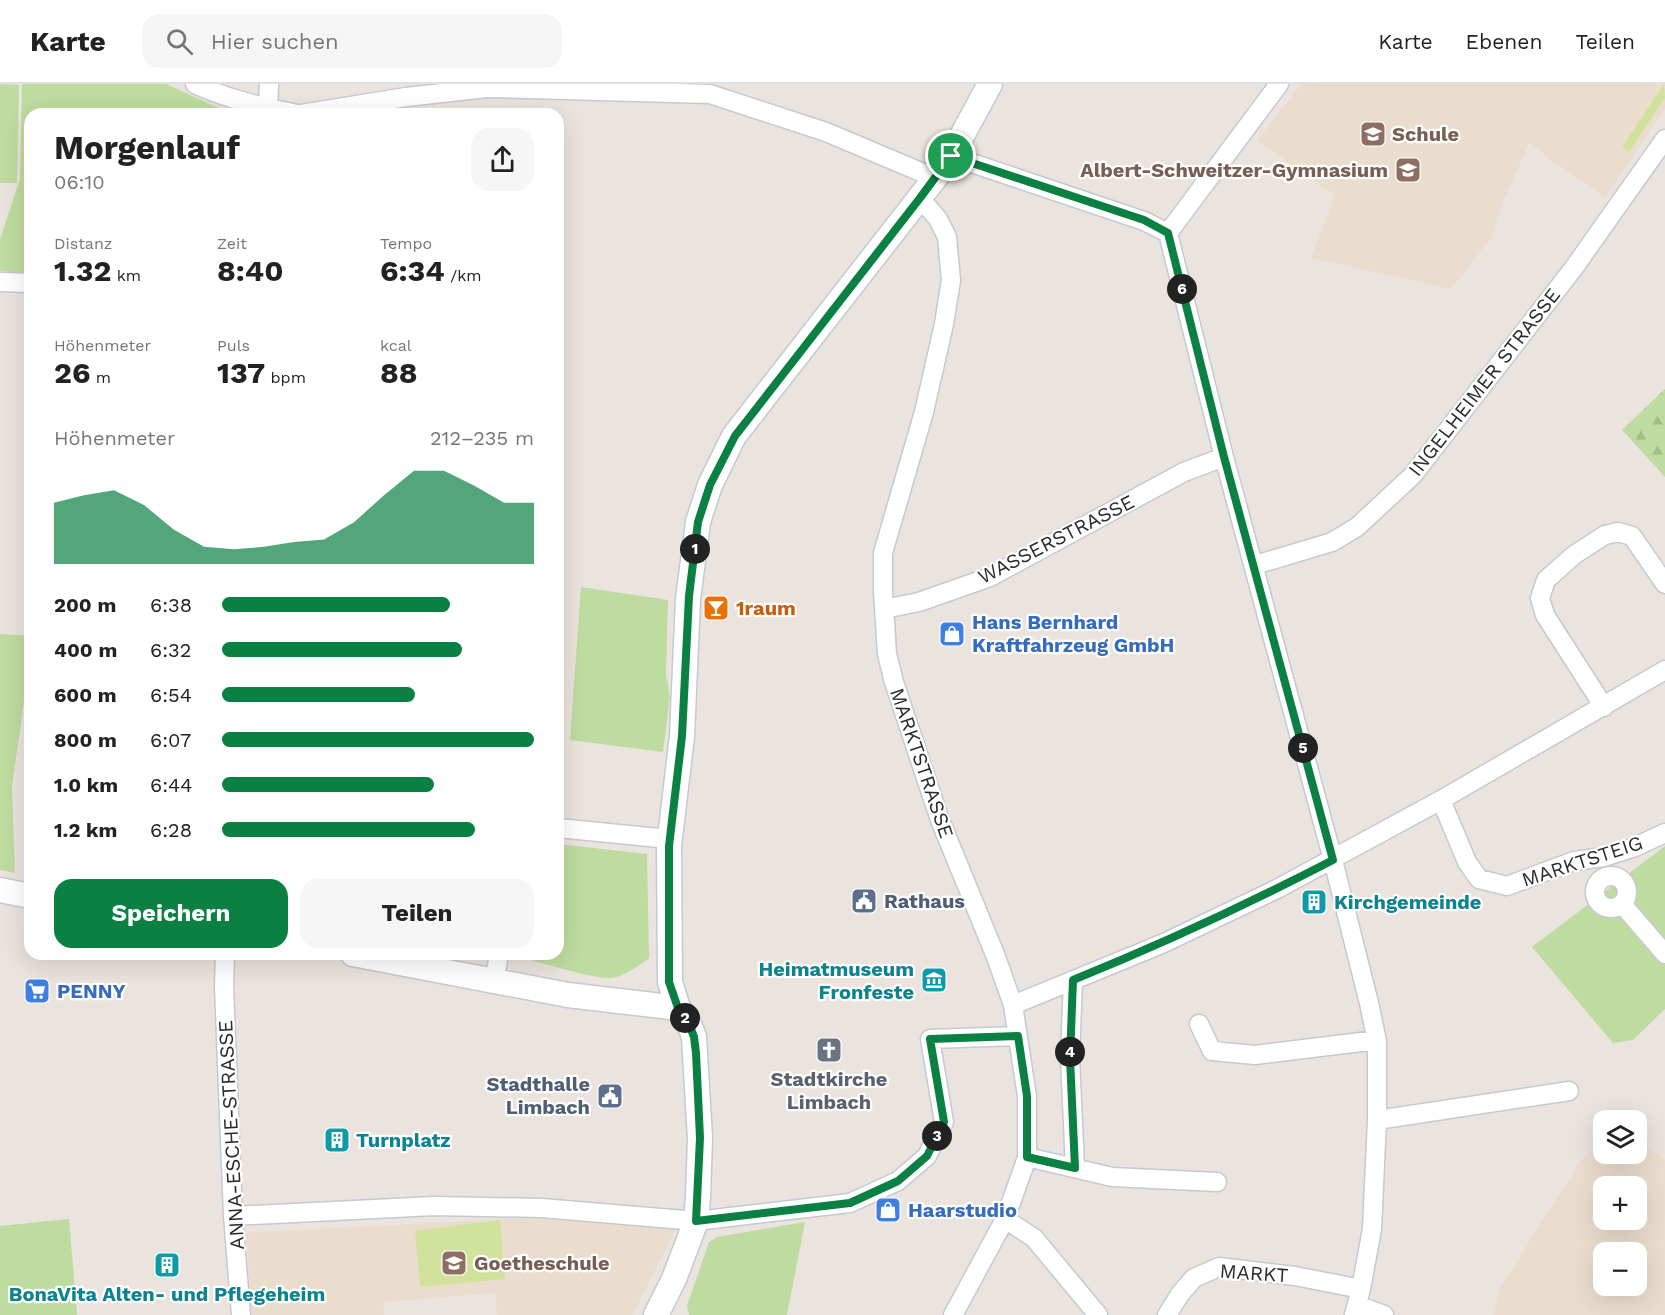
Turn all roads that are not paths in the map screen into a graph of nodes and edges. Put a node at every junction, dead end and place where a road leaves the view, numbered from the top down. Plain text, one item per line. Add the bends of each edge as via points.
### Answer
1 (195, 84) edge
2 (269, 84) edge
3 (990, 84) edge
4 (1279, 84) edge
5 (487, 86) edge
6 (710, 89) edge
7 (260, 108) edge
8 (268, 108) edge
9 (337, 108) edge
10 (1665, 139) edge
11 (951, 156) junction
12 (935, 178) junction
13 (920, 198) junction
14 (1168, 233) junction
15 (0, 282) edge
16 (24, 284) edge
17 (1224, 457) junction
18 (1255, 565) junction
19 (1665, 584) edge
20 (884, 609) junction
21 (1662, 678) edge
22 (1604, 707) junction
23 (1441, 800) junction
24 (564, 829) edge
25 (1665, 832) edge
26 (669, 838) junction
27 (1333, 860) junction
28 (0, 890) edge
29 (24, 895) edge
30 (1622, 904) dead end
31 (1665, 954) edge
32 (225, 960) edge
33 (383, 960) edge
34 (498, 960) edge
35 (1073, 980) junction
36 (494, 982) junction
37 (1013, 1005) junction
38 (678, 1008) junction
39 (1199, 1024) dead end
40 (1018, 1036) junction
41 (1377, 1041) junction
42 (1569, 1091) dead end
43 (1377, 1120) junction
44 (1027, 1157) junction
45 (1075, 1168) junction
46 (1217, 1182) dead end
47 (233, 1216) junction
48 (1005, 1219) junction
49 (696, 1221) junction
50 (1357, 1303) edge
51 (242, 1315) edge
52 (656, 1315) edge
53 (953, 1315) edge
54 (1098, 1315) edge
55 (1167, 1315) edge
56 (1384, 1315) edge

1 - 7 street
2 - 8 street
3 - 11 street
4 - 14 street
5 - 6 street
5 - 9 street
6 - 12 street
10 - 18 street, INGELHEIMER STRASSE via 1573,268 1413,475 1357,527 1332,542
11 - 12 street
11 - 14 street via 1144,220
12 - 13 street
13 - 20 street, MARKTSTRASSE via 947,237 951,280 924,412 884,553
13 - 26 street via 735,436 710,485 698,522 689,596 682,736
14 - 17 street
15 - 16 street
17 - 18 street
17 - 20 street, WASSERSTRASSE via 1184,472 990,577 919,602
18 - 27 street
19 - 22 street via 1632,536 1618,532 1605,535 1574,555 1545,580 1540,598 1545,615
20 - 37 street, MARKTSTRASSE via 886,654 896,689 940,820
21 - 22 street
22 - 23 street
23 - 25 street, MARKTSTEIG via 1467,862 1479,879 1507,886 1574,861 1635,847
23 - 27 street
24 - 26 street
26 - 38 street via 669,982
27 - 35 street via 1184,934
27 - 41 street
28 - 29 street
30 - 31 street
32 - 47 street, ANNA-ESCHE-STRASSE
33 - 36 street
34 - 36 street
35 - 37 street
35 - 45 street via 1070,1058
36 - 38 street
37 - 40 street, MARKTSTRASSE
38 - 49 street via 688,1021 696,1053 700,1138
39 - 41 street via 1212,1051 1255,1055
40 - 44 street, MARKTSTRASSE via 1027,1096
40 - 49 street via 930,1039 944,1122 927,1156 898,1181 850,1203
41 - 43 street
42 - 43 street
43 - 50 street via 1372,1229
44 - 45 street
44 - 48 street, MARKTSTRASSE
45 - 46 street via 1112,1177
47 - 49 street via 460,1207 542,1208
47 - 51 street, ANNA-ESCHE-STRASSE
48 - 53 street, MARKTSTRASSE
48 - 54 street via 1034,1238
49 - 52 street
50 - 55 street, MARKT via 1295,1276 1219,1267 1194,1278
50 - 56 street, MARKT

